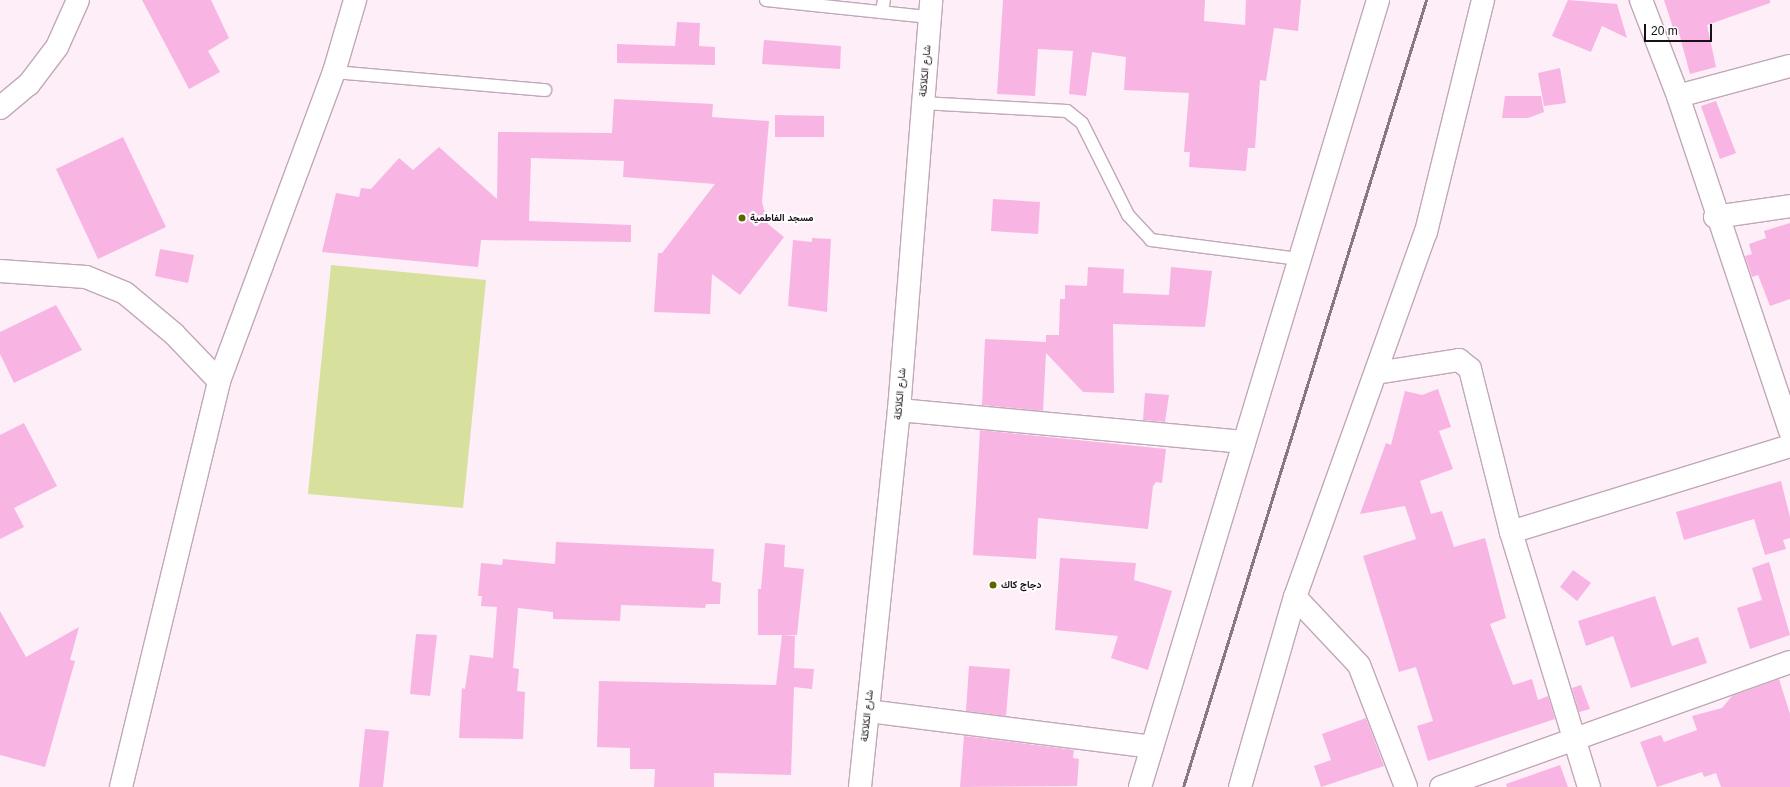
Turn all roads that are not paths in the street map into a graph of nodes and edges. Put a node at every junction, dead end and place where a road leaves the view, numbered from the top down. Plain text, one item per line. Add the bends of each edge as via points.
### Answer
1 (78, 0) edge
2 (355, 0) edge
3 (766, 0) edge
4 (884, 0) edge
5 (1378, 0) edge
6 (1483, 0) edge
7 (1641, 0) edge
8 (813, 3) edge
9 (930, 8) edge
10 (882, 12) junction
11 (1790, 66) edge
12 (334, 72) junction
13 (545, 90) dead end
14 (1678, 96) junction
15 (922, 103) junction
16 (0, 108) edge
17 (1790, 206) edge
18 (1716, 217) junction
19 (1299, 259) junction
20 (0, 271) edge
21 (1376, 373) junction
22 (219, 381) junction
23 (899, 410) junction
24 (1790, 431) edge
25 (1244, 442) junction
26 (1790, 446) edge
27 (1511, 532) junction
28 (1295, 597) junction
29 (1790, 662) edge
30 (868, 711) junction
31 (1571, 738) junction
32 (1152, 747) junction
33 (121, 787) edge
34 (860, 787) edge
35 (1140, 787) edge
36 (1240, 787) edge
37 (1406, 787) edge
38 (1441, 787) edge
39 (1589, 787) edge

1 - 16 street via 58,47 29,84
2 - 12 street
3 - 8 lane
4 - 10 lane
5 - 19 street
6 - 21 street via 1426,232
7 - 14 street
8 - 10 lane
9 - 10 lane
9 - 15 street, شارع الكلاكلة
11 - 14 street
12 - 13 lane
12 - 22 street
14 - 18 street
15 - 19 lane via 1067,111 1082,123 1128,216 1151,240
15 - 23 street, شارع الكلاكلة
17 - 18 street
18 - 24 street
19 - 25 street
20 - 22 street via 86,277 124,292 174,334
21 - 27 street via 1459,360 1466,362
21 - 28 street via 1336,476
22 - 33 street
23 - 25 street
23 - 30 street, شارع الكلاكلة
25 - 32 street
26 - 27 street
27 - 31 street
28 - 36 street
28 - 37 street via 1359,665
29 - 31 street
30 - 32 street
30 - 34 street, شارع الكلاكلة
31 - 38 street
31 - 39 street
32 - 35 street

